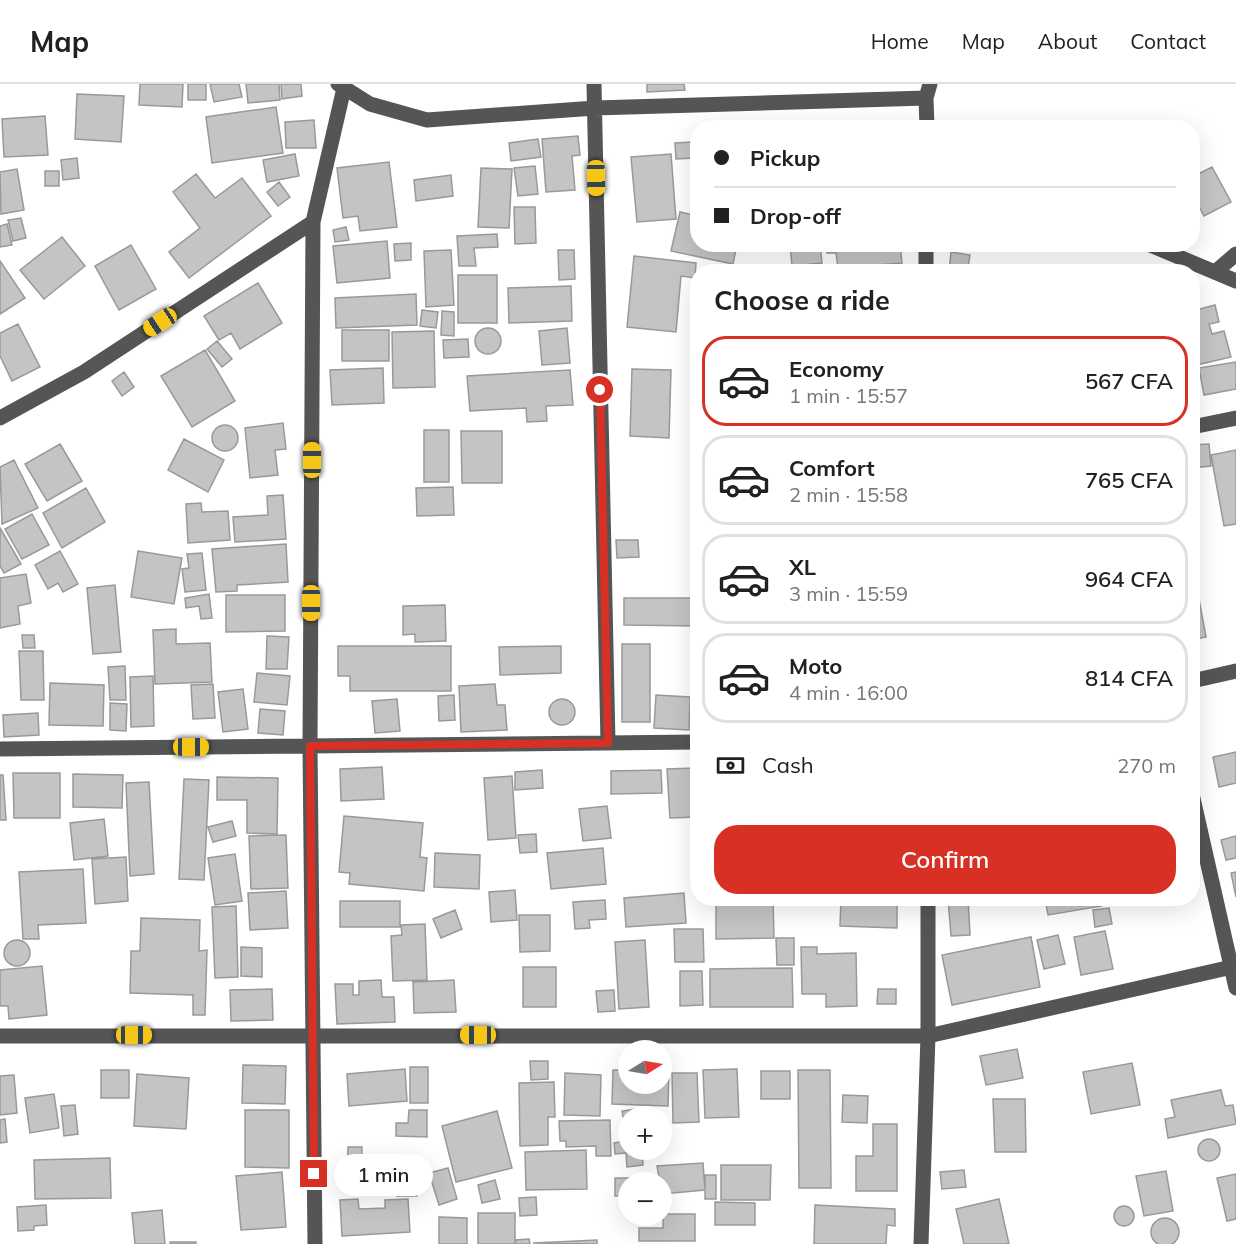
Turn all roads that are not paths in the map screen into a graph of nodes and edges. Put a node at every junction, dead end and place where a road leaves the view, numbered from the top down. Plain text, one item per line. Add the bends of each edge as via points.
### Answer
1 (594, 84) edge
2 (341, 86) edge
3 (928, 91) edge
4 (595, 108) junction
5 (927, 120) edge
6 (313, 222) junction
7 (1168, 252) edge
8 (1236, 254) edge
9 (1196, 264) edge
10 (1200, 266) edge
11 (1215, 272) junction
12 (1236, 280) edge
13 (0, 418) edge
14 (1236, 418) edge
15 (1200, 425) edge
16 (1236, 671) edge
17 (1200, 679) edge
18 (690, 742) edge
19 (608, 743) junction
20 (310, 746) junction
21 (0, 749) edge
22 (1200, 827) edge
23 (928, 906) edge
24 (1234, 967) edge
25 (1236, 988) edge
26 (312, 1035) junction
27 (0, 1036) edge
28 (928, 1036) junction
29 (315, 1244) edge
30 (921, 1244) edge

1 - 4 street
2 - 4 street via 370,104 427,120
2 - 6 street
3 - 4 street
3 - 5 street
4 - 19 street
6 - 13 street via 84,372
6 - 20 street
7 - 9 street
8 - 11 street
10 - 11 street
11 - 12 street
14 - 15 street
16 - 17 street
18 - 19 street
19 - 20 street
20 - 21 street
20 - 26 street
22 - 24 street
23 - 28 street
24 - 25 street
24 - 28 street
26 - 27 street
26 - 28 street
26 - 29 street
28 - 30 street

